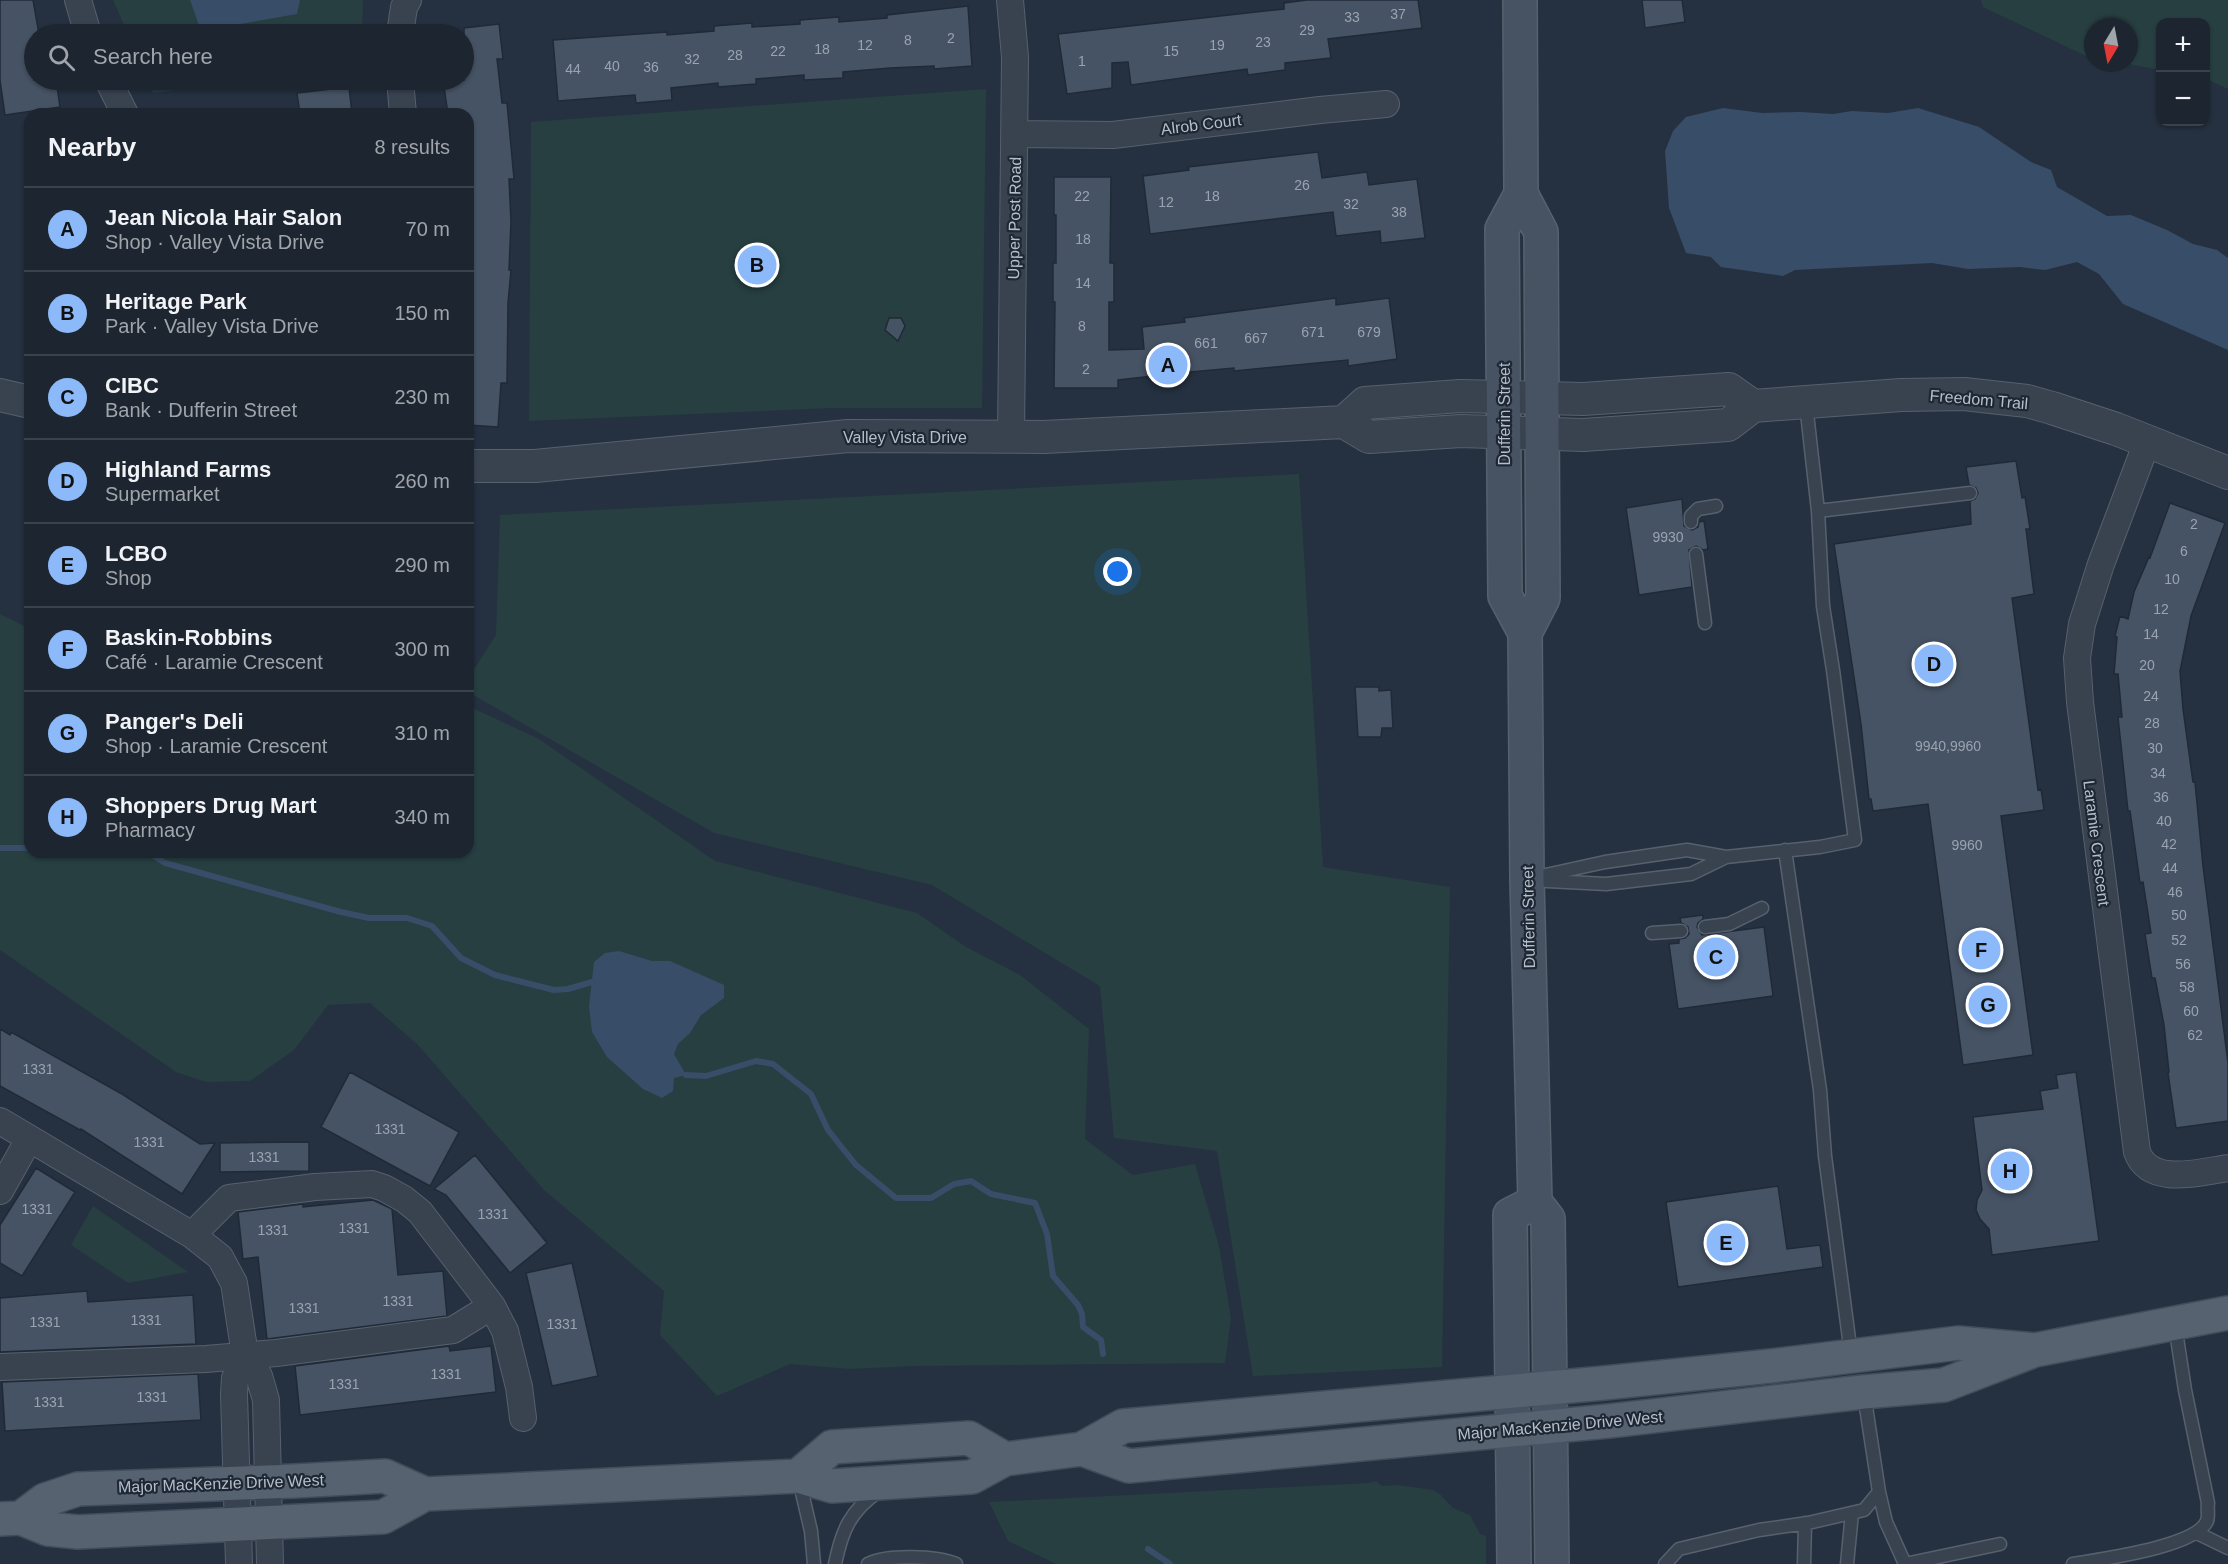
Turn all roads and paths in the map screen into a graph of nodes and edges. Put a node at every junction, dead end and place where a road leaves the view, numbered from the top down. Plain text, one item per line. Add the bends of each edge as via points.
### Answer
1 (78, 0) edge
2 (408, 0) edge
3 (1010, 0) edge
4 (1520, 0) edge
5 (85, 24) edge
6 (401, 24) edge
7 (113, 90) edge
8 (401, 90) edge
9 (1386, 104) dead end
10 (122, 108) edge
11 (402, 108) edge
12 (1015, 134) junction
13 (1521, 194) junction
14 (0, 395) edge
15 (1504, 397) junction
16 (1542, 398) junction
17 (24, 401) edge
18 (1806, 404) junction
19 (1753, 406) junction
20 (1344, 422) junction
21 (1504, 433) junction
22 (1542, 434) junction
23 (1011, 437) junction
24 (2147, 442) junction
25 (474, 466) edge
26 (2228, 472) edge
27 (1970, 493) dead end
28 (1716, 506) dead end
29 (1818, 511) junction
30 (1691, 522) dead end
31 (1696, 554) dead end
32 (1705, 623) dead end
33 (1525, 633) junction
34 (1785, 850) junction
35 (1726, 857) junction
36 (1527, 880) junction
37 (1762, 908) dead end
38 (1705, 927) dead end
39 (1681, 931) dead end
40 (1652, 933) dead end
41 (0, 1121) edge
42 (28, 1139) junction
43 (2228, 1168) edge
44 (0, 1191) edge
45 (1535, 1202) junction
46 (192, 1235) junction
47 (492, 1306) junction
48 (2228, 1313) edge
49 (2175, 1323) junction
50 (2036, 1350) junction
51 (245, 1355) junction
52 (1851, 1355) junction
53 (0, 1367) edge
54 (1550, 1388) junction
55 (1512, 1391) junction
56 (1863, 1392) junction
57 (523, 1418) dead end
58 (1551, 1426) junction
59 (1512, 1430) junction
60 (1082, 1449) junction
61 (1005, 1459) junction
62 (798, 1476) junction
63 (892, 1482) junction
64 (252, 1483) junction
65 (1879, 1492) junction
66 (425, 1494) junction
67 (1852, 1513) junction
68 (11, 1518) edge
69 (253, 1523) junction
70 (1805, 1523) junction
71 (2197, 1533) junction
72 (2000, 1544) dead end
73 (2228, 1548) edge
74 (239, 1564) edge
75 (270, 1564) edge
76 (814, 1564) edge
77 (835, 1564) edge
78 (868, 1564) edge
79 (956, 1564) edge
80 (1514, 1564) edge
81 (1552, 1564) edge
82 (1665, 1564) edge
83 (1804, 1564) edge
84 (1847, 1564) edge
85 (1905, 1564) edge
86 (2073, 1564) edge

1 - 5 street
2 - 6 street
3 - 12 street, Upper Post Road
4 - 13 main road, Dufferin Street
7 - 10 street
8 - 11 street
9 - 12 street, Alrob Court via 1113,135
12 - 23 street, Upper Post Road
13 - 15 main road, Dufferin Street via 1502,229
13 - 16 main road, Dufferin Street via 1541,232
14 - 17 street
15 - 16 street
15 - 20 street via 1365,403
15 - 21 main road, Dufferin Street
16 - 19 street via 1729,389
16 - 22 main road, Dufferin Street
18 - 19 street, Freedom Trail
18 - 24 street, Freedom Trail via 1931,394 1994,397 2052,408
18 - 29 lane
19 - 22 street via 1728,425
20 - 21 street via 1370,437 1461,431
20 - 23 street, Valley Vista Drive
21 - 22 street
21 - 33 main road, Dufferin Street via 1505,596
22 - 33 main road, Dufferin Street via 1543,598
23 - 25 street, Valley Vista Drive via 848,436 535,466
24 - 26 street, Freedom Trail
24 - 43 street, Laramie Crescent via 2087,605 2077,658 2080,702 2137,1152 2140,1161 2163,1174
27 - 29 lane
28 - 30 lane via 1698,509
29 - 34 lane via 1823,606 1855,840
31 - 32 lane
33 - 36 main road, Dufferin Street
34 - 35 lane
34 - 52 lane via 1820,1090
35 - 36 lane via 1688,850 1605,862
35 - 36 lane via 1691,874 1606,884
36 - 45 main road, Dufferin Street
37 - 38 lane via 1729,924
39 - 40 lane
41 - 42 street
42 - 44 street
42 - 46 street
45 - 54 main road, Dufferin Street via 1548,1220
45 - 55 main road via 1510,1215
46 - 47 street via 229,1198 372,1184 414,1206
46 - 51 street via 220,1257 234,1283
47 - 51 street via 453,1330
47 - 57 street via 505,1331
48 - 49 main road, Major MacKenzie Drive West
49 - 50 main road, Major MacKenzie Drive West
49 - 71 lane via 2208,1503 2207,1521
50 - 52 main road, Major MacKenzie Drive West via 1958,1343
50 - 56 main road, Major MacKenzie Drive West via 1944,1385
51 - 53 street
51 - 64 street via 266,1400
52 - 54 main road, Major MacKenzie Drive West
54 - 55 main road, Major MacKenzie Drive West
54 - 58 main road, Dufferin Street
55 - 59 main road
55 - 60 main road, Major MacKenzie Drive West via 1123,1426
56 - 58 main road, Major MacKenzie Drive West
56 - 65 lane
58 - 59 main road, Major MacKenzie Drive West
58 - 81 main road, Dufferin Street
59 - 60 main road, Major MacKenzie Drive West via 1129,1466
59 - 80 main road
60 - 61 main road, Major MacKenzie Drive West
61 - 62 main road via 969,1438 832,1447
61 - 63 main road, Major MacKenzie Drive West via 972,1477
62 - 63 main road, Major MacKenzie Drive West via 832,1486
62 - 66 main road, Major MacKenzie Drive West
62 - 76 lane
63 - 77 lane via 862,1503 844,1528
64 - 66 main road, Major MacKenzie Drive West via 385,1476
64 - 68 main road, Major MacKenzie Drive West via 78,1489 45,1500
64 - 69 street
65 - 67 lane via 1864,1510
65 - 85 lane via 1886,1522
66 - 69 main road, Major MacKenzie Drive West via 383,1517
67 - 70 lane
67 - 84 lane
68 - 69 main road, Major MacKenzie Drive West via 48,1529 78,1532
69 - 74 street
69 - 75 street
70 - 82 lane via 1679,1549
70 - 83 lane
71 - 73 lane
71 - 86 lane via 2171,1545
72 - 85 lane
78 - 79 lane via 901,1556

